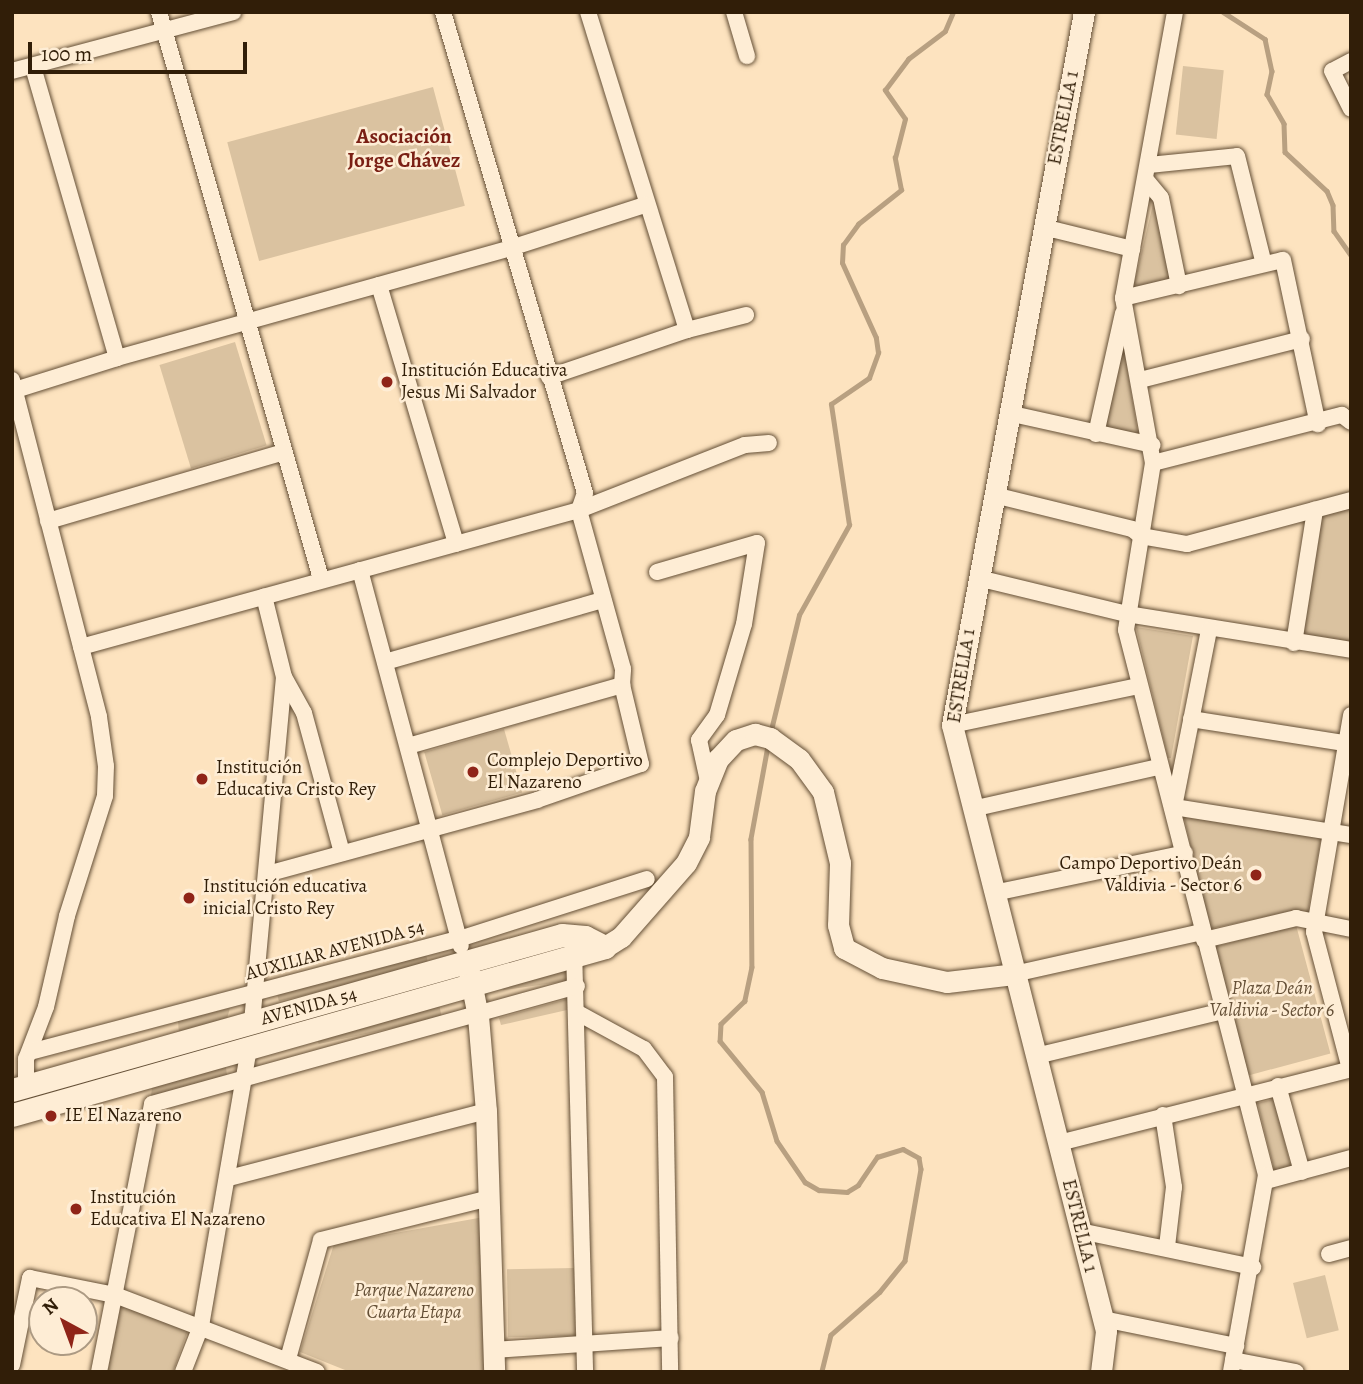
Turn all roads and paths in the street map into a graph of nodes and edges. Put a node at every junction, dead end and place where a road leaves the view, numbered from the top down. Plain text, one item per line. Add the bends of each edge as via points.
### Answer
1 (159, 12) edge
2 (233, 12) edge
3 (443, 12) edge
4 (588, 12) edge
5 (734, 12) edge
6 (1084, 12) edge
7 (1175, 12) edge
8 (164, 31) junction
9 (747, 56) dead end
10 (1351, 61) edge
11 (33, 67) junction
12 (12, 71) edge
13 (1351, 109) edge
14 (1148, 173) junction
15 (645, 205) junction
16 (1043, 227) junction
17 (511, 248) junction
18 (1132, 249) junction
19 (1264, 264) junction
20 (379, 285) junction
21 (1179, 286) junction
22 (1124, 304) junction
23 (746, 315) dead end
24 (246, 323) junction
25 (687, 330) junction
26 (1302, 339) junction
27 (117, 358) junction
28 (550, 377) junction
29 (1140, 380) junction
30 (13, 387) edge
31 (1008, 413) junction
32 (1351, 422) edge
33 (1318, 424) junction
34 (1096, 434) junction
35 (769, 443) dead end
36 (1152, 445) junction
37 (285, 452) junction
38 (1153, 463) junction
39 (994, 495) junction
40 (1351, 500) edge
41 (579, 510) junction
42 (1315, 510) junction
43 (48, 521) junction
44 (1140, 536) junction
45 (456, 544) junction
46 (360, 570) junction
47 (657, 572) dead end
48 (978, 578) junction
49 (321, 579) junction
50 (264, 596) junction
51 (603, 600) junction
52 (1127, 614) junction
53 (1209, 630) junction
54 (1294, 643) junction
55 (81, 646) junction
56 (1351, 650) edge
57 (385, 662) junction
58 (284, 677) junction
59 (622, 685) junction
60 (1139, 686) junction
61 (1351, 715) edge
62 (1191, 719) junction
63 (952, 725) junction
64 (1348, 743) edge
65 (408, 746) junction
66 (1159, 767) junction
67 (708, 781) junction
68 (1174, 807) junction
69 (972, 809) junction
70 (429, 831) junction
71 (1329, 833) junction
72 (1351, 835) edge
73 (342, 853) junction
74 (1185, 853) junction
75 (267, 874) junction
76 (647, 879) dead end
77 (994, 893) junction
78 (1315, 921) junction
79 (1351, 929) edge
80 (1203, 936) junction
81 (459, 939) junction
82 (573, 945) junction
83 (605, 947) joint
84 (1014, 974) junction
85 (470, 976) junction
86 (577, 986) junction
87 (255, 993) junction
88 (1224, 1011) junction
89 (578, 1013) junction
90 (478, 1016) junction
91 (252, 1022) junction
92 (249, 1048) junction
93 (30, 1052) junction
94 (1036, 1056) junction
95 (1350, 1069) edge
96 (245, 1077) junction
97 (1278, 1086) junction
98 (19, 1087) edge
99 (1246, 1095) junction
100 (486, 1111) junction
101 (12, 1115) edge
102 (1163, 1115) junction
103 (1059, 1143) junction
104 (1351, 1158) edge
105 (1302, 1172) junction
106 (229, 1178) junction
107 (1266, 1181) junction
108 (490, 1198) junction
109 (1080, 1231) junction
110 (1167, 1247) junction
111 (1351, 1248) edge
112 (1329, 1254) dead end
113 (1253, 1267) junction
114 (115, 1295) junction
115 (1103, 1319) junction
116 (201, 1326) junction
117 (671, 1338) junction
118 (586, 1345) junction
119 (495, 1350) junction
120 (288, 1359) junction
121 (1233, 1359) edge
122 (12, 1365) edge
123 (99, 1372) edge
124 (183, 1372) edge
125 (317, 1372) edge
126 (494, 1372) edge
127 (585, 1372) edge
128 (670, 1372) edge
129 (1101, 1372) edge
130 (1296, 1372) edge

1 - 8 street
2 - 8 street
3 - 17 street
4 - 15 street
5 - 9 street
6 - 16 street, ESTRELLA 1
7 - 14 street
8 - 11 street
8 - 24 street
10 - 13 street via 1332,71
11 - 12 street
11 - 27 street
14 - 18 street
14 - 19 street via 1237,156
14 - 21 street via 1161,198
15 - 17 street
15 - 25 street
16 - 18 street
16 - 31 street, ESTRELLA 1
17 - 20 street
17 - 28 street
18 - 22 street
19 - 21 street
19 - 26 street via 1283,260
20 - 24 street
20 - 45 street
21 - 22 street
22 - 29 street
22 - 34 street
23 - 25 street
24 - 27 street
24 - 37 street
25 - 28 street
26 - 29 street
26 - 33 street
27 - 30 street
28 - 41 street via 585,493
29 - 36 street
30 - 43 street
31 - 34 street
31 - 39 street, ESTRELLA 1
32 - 33 street via 1346,415
33 - 38 street
34 - 36 street
35 - 41 street via 745,445
36 - 38 street
37 - 43 street
37 - 49 street
38 - 44 street
39 - 44 street via 1132,529
39 - 48 street, ESTRELLA 1
40 - 42 street
41 - 45 street
41 - 51 street
42 - 44 street via 1187,544
42 - 54 street
43 - 55 street
44 - 52 street
45 - 46 street
46 - 49 street
46 - 57 street
47 - 67 street via 757,543 744,624 717,715 699,740
48 - 52 street
48 - 63 street, ESTRELLA 1
49 - 50 street
50 - 55 street
50 - 58 street
51 - 57 street
51 - 59 street via 623,669
52 - 53 street
52 - 60 street
53 - 54 street
53 - 62 street
54 - 56 street
55 - 93 street via 99,717 105,796
57 - 65 street
58 - 73 street via 304,713
58 - 75 street
59 - 65 street
59 - 70 street via 640,768
60 - 63 street
60 - 66 street
61 - 64 street
62 - 64 street
62 - 68 street
63 - 69 street, ESTRELLA 1
64 - 71 street
65 - 70 street
66 - 68 street
66 - 69 street
67 - 83 street via 695,850 621,937
67 - 84 street via 726,748 755,734 770,738 808,768 823,792 835,833 842,891 839,941 858,958 947,982
68 - 71 street
68 - 74 street
69 - 77 street, ESTRELLA 1
70 - 73 street
70 - 81 street
71 - 72 street
71 - 78 street
73 - 75 street
74 - 77 street
74 - 80 street
75 - 87 street
76 - 81 street, AUXILIAR AVENIDA 54
77 - 84 street, ESTRELLA 1
78 - 79 street
78 - 80 street via 1296,918
78 - 95 street via 1314,932
80 - 84 street
80 - 88 street
81 - 85 street
81 - 87 street, AUXILIAR AVENIDA 54
82 - 83 main road, AVENIDA 54
82 - 85 main road, AVENIDA 54
82 - 86 street
84 - 94 street, ESTRELLA 1
85 - 90 street
85 - 91 main road, AVENIDA 54
85 - 92 main road, AVENIDA 54
86 - 89 street
86 - 90 street
87 - 91 street
87 - 93 street, AUXILIAR AVENIDA 54
88 - 94 street
88 - 99 street
89 - 117 street via 644,1049 665,1077
89 - 118 street
90 - 96 street
90 - 100 street
91 - 98 main road, AVENIDA 54
92 - 96 street
92 - 101 main road, AVENIDA 54
93 - 98 street
94 - 103 street, ESTRELLA 1
95 - 97 street
96 - 106 street
96 - 114 street via 152,1104
97 - 99 street
97 - 105 street
99 - 102 street
99 - 107 street
100 - 106 street
100 - 108 street
102 - 103 street
102 - 110 street via 1174,1188
103 - 109 street, ESTRELLA 1
104 - 105 street
105 - 107 street
106 - 116 street
107 - 113 street
108 - 119 street
108 - 120 street via 321,1240
109 - 110 street
109 - 115 street, ESTRELLA 1
110 - 113 street
111 - 112 street
113 - 121 street
114 - 116 street
114 - 122 street via 30,1278
114 - 123 street
115 - 121 street
115 - 129 street, ESTRELLA 1
116 - 120 street
116 - 124 street
117 - 118 street
117 - 128 street
118 - 119 street
118 - 127 street
119 - 126 street
120 - 125 street
121 - 130 street

